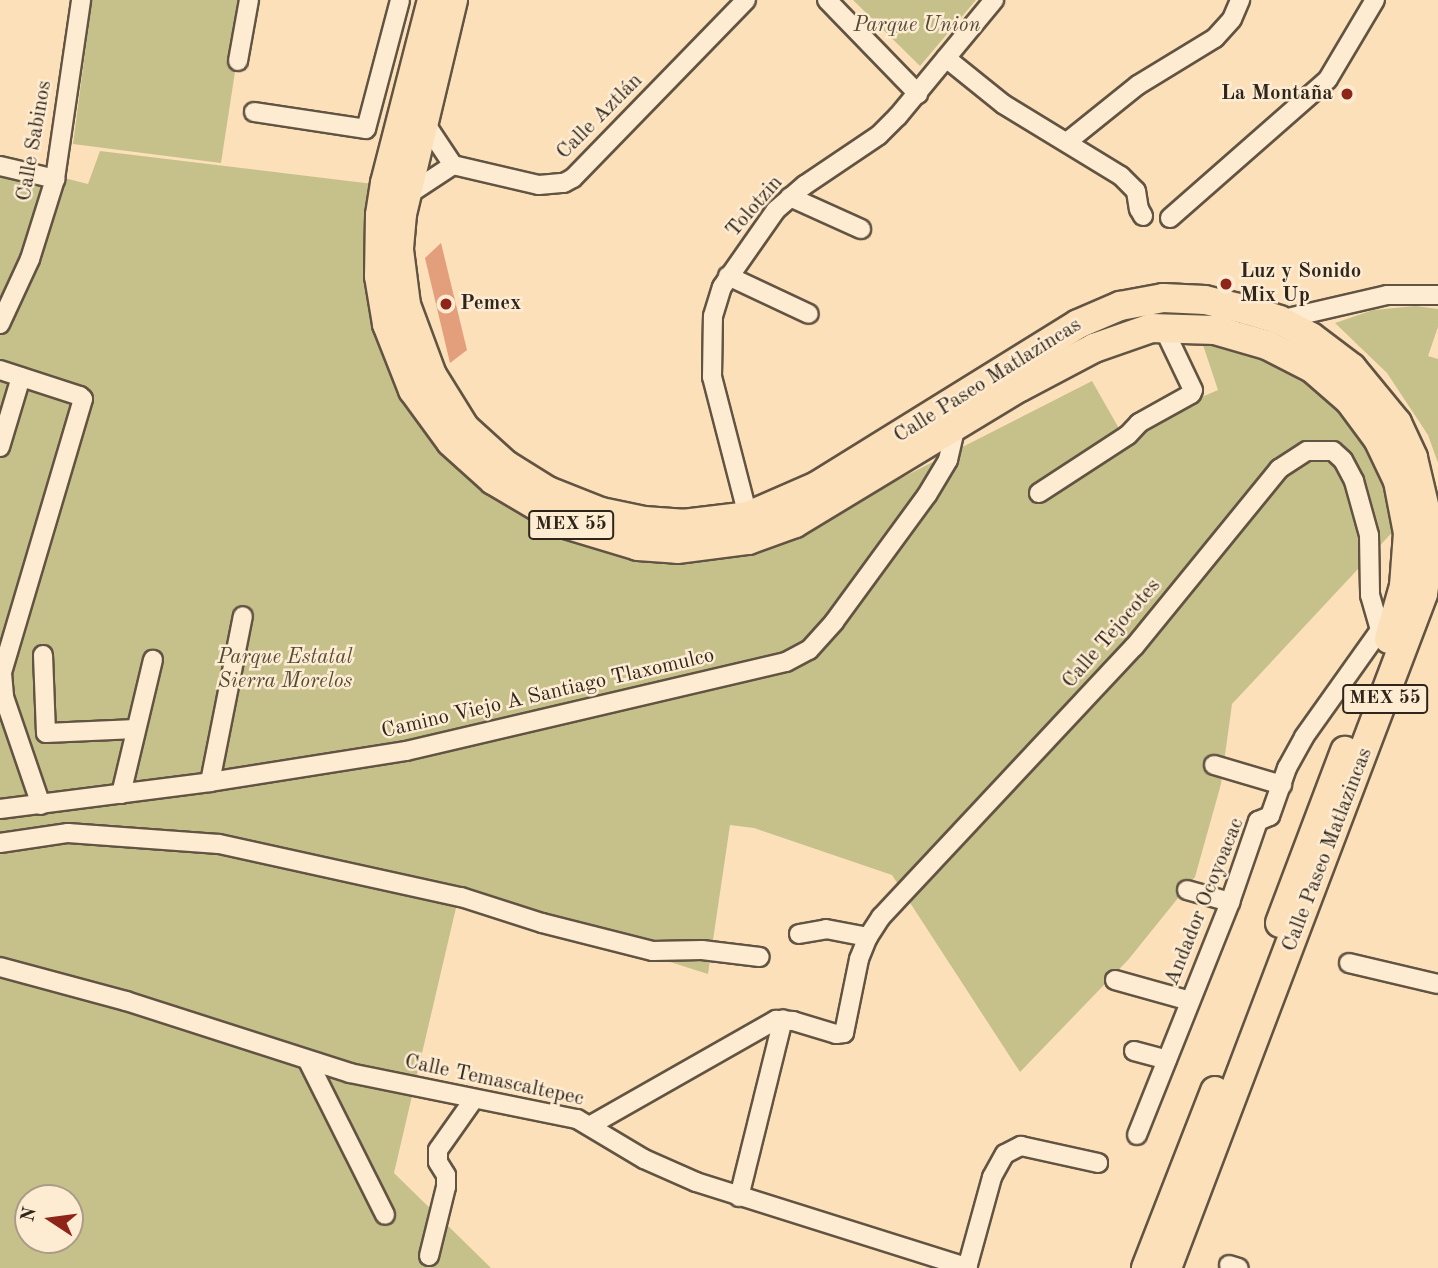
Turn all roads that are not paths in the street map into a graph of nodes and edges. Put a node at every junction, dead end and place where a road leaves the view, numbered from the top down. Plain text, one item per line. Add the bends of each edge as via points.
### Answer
1 (80, 0) edge
2 (249, 0) edge
3 (400, 0) edge
4 (432, 0) edge
5 (453, 0) edge
6 (467, 0) edge
7 (747, 0) edge
8 (827, 0) edge
9 (994, 0) edge
10 (1240, 0) edge
11 (1375, 0) edge
12 (441, 48) junction
13 (946, 58) junction
14 (238, 61) dead end
15 (918, 94) junction
16 (254, 112) dead end
17 (423, 119) junction
18 (1067, 142) junction
19 (453, 165) junction
20 (0, 166) edge
21 (55, 179) junction
22 (405, 196) junction
23 (790, 197) junction
24 (1143, 216) dead end
25 (1170, 218) dead end
26 (860, 229) dead end
27 (728, 276) junction
28 (1438, 295) edge
29 (809, 314) dead end
30 (1279, 320) junction
31 (0, 324) edge
32 (1163, 327) junction
33 (0, 370) edge
34 (21, 377) junction
35 (957, 413) junction
36 (0, 447) edge
37 (1039, 494) dead end
38 (748, 516) junction
39 (243, 616) dead end
40 (1386, 632) junction
41 (43, 655) dead end
42 (153, 660) dead end
43 (136, 729) junction
44 (1214, 765) dead end
45 (210, 782) junction
46 (1282, 785) junction
47 (121, 794) junction
48 (41, 805) junction
49 (0, 809) edge
50 (0, 843) edge
51 (1187, 890) dead end
52 (1230, 901) junction
53 (799, 934) dead end
54 (867, 937) junction
55 (760, 957) dead end
56 (1349, 963) dead end
57 (0, 967) edge
58 (1115, 980) dead end
59 (1438, 984) edge
60 (1190, 1001) junction
61 (783, 1019) junction
62 (1134, 1051) dead end
63 (1167, 1059) junction
64 (308, 1061) junction
65 (474, 1099) junction
66 (591, 1125) junction
67 (1137, 1135) dead end
68 (1098, 1163) dead end
69 (738, 1197) junction
70 (385, 1215) dead end
71 (429, 1256) dead end
72 (921, 1261) edge
73 (968, 1268) edge
74 (1146, 1268) edge
75 (1167, 1268) edge

1 - 21 street, Calle Sabinos
2 - 14 street
3 - 16 street via 366,130
4 - 35 highway, Calle Paseo Matlazincas / MEX 55 via 385,183 379,275 387,324 413,390 432,420 475,467 523,500 591,533 638,546 699,547 748,541 781,530
5 - 12 highway, Calle Paseo Matlazincas / MEX 55
6 - 12 street via 457,35
7 - 19 street, Calle Aztlán via 573,178 539,185
8 - 15 street
9 - 13 street, Tolotzin
10 - 18 street via 1232,19 1215,38 1138,85
11 - 25 street via 1328,79
12 - 17 highway, Calle Paseo Matlazincas / MEX 55
13 - 15 street, Tolotzin
13 - 18 street via 1003,104
15 - 23 street, Tolotzin via 879,135
17 - 19 street
17 - 22 highway, Calle Paseo Matlazincas / MEX 55
18 - 24 street via 1134,187
19 - 22 street
20 - 21 street
21 - 31 street, Calle Sabinos via 30,259
22 - 38 highway, Calle Paseo Matlazincas / MEX 55 via 399,250 413,328 432,375 475,438 527,479 601,512 683,524
23 - 26 street
23 - 27 street, Tolotzin
27 - 29 street
27 - 38 street, Tolotzin via 713,316 712,377
28 - 30 street via 1387,295
30 - 35 highway, Calle Paseo Matlazincas / MEX 55 via 1185,298 1120,306 1055,336
30 - 75 highway, Calle Paseo Matlazincas / MEX 55 via 1352,368 1397,423 1422,489 1428,536 1426,579 1409,637
32 - 35 highway, Calle Paseo Matlazincas / MEX 55 via 1094,348
32 - 37 street via 1191,394 1139,423
32 - 40 highway, Calle Paseo Matlazincas / MEX 55 via 1215,330 1291,355 1331,384 1365,421 1398,481 1408,533 1406,577
33 - 34 street
34 - 36 street
34 - 48 street via 80,396 82,403 2,673 4,697
35 - 38 highway, Calle Paseo Matlazincas / MEX 55 via 817,486
35 - 45 street, Camino Viejo A Santiago Tlaxomulco via 940,476 834,622 798,657 479,737
39 - 45 street
40 - 46 street, Andador Ocoyoacac via 1311,727
40 - 54 street, Calle Tejocotes via 1370,595 1369,535 1358,490 1339,454 1307,451 1279,470 1134,647
40 - 74 highway, Calle Paseo Matlazincas / MEX 55
41 - 43 street via 46,733
42 - 43 street
43 - 47 street
44 - 46 street
45 - 47 street, Camino Viejo A Santiago Tlaxomulco
46 - 52 street, Andador Ocoyoacac via 1270,816 1258,821
47 - 48 street, Camino Viejo A Santiago Tlaxomulco
48 - 49 street, Camino Viejo A Santiago Tlaxomulco
50 - 55 street via 68,833 219,844 461,897 653,951 702,950
51 - 52 street
52 - 60 street, Andador Ocoyoacac
53 - 54 street via 826,929
54 - 61 street, Calle Tejocotes via 842,1034
56 - 59 street
57 - 64 street, Calle Temascaltepec via 137,1004
58 - 60 street
60 - 63 street, Andador Ocoyoacac
61 - 66 street via 768,1023
61 - 69 street
62 - 63 street
63 - 67 street, Andador Ocoyoacac
64 - 65 street, Calle Temascaltepec
64 - 70 street
65 - 66 street, Calle Temascaltepec via 564,1115
65 - 71 street via 438,1150 446,1187
66 - 69 street, Calle Temascaltepec via 644,1159
68 - 73 street via 1026,1147 1012,1149 992,1178
69 - 72 street, Calle Temascaltepec
72 - 73 street, Calle Temascaltepec

